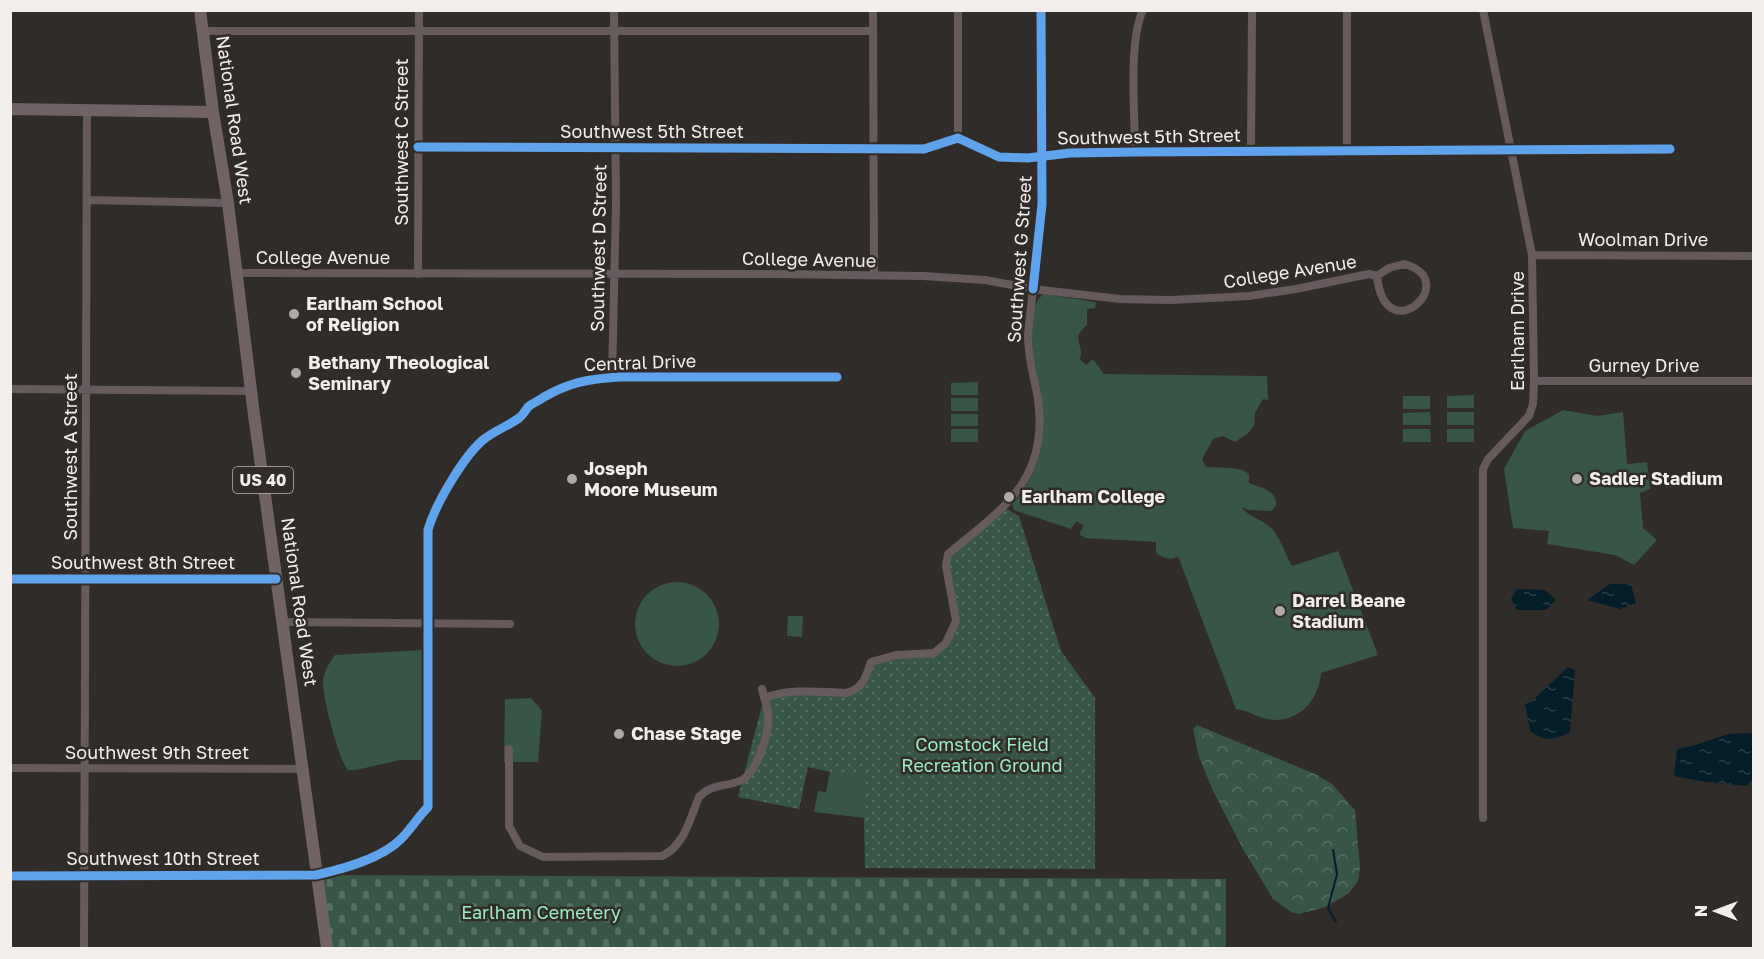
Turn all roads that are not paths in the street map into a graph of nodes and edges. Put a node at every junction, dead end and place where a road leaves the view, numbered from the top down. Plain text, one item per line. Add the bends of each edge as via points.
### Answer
1 (200, 10) edge
2 (419, 10) edge
3 (614, 10) edge
4 (873, 10) edge
5 (958, 10) edge
6 (1041, 10) edge
7 (1143, 10) edge
8 (1252, 10) edge
9 (1347, 10) edge
10 (1483, 10) edge
11 (419, 30) junction
12 (204, 31) junction
13 (614, 31) junction
14 (873, 31) junction
15 (10, 109) edge
16 (87, 109) junction
17 (213, 112) junction
18 (958, 138) junction
19 (418, 147) junction
20 (615, 148) junction
21 (873, 149) junction
22 (1670, 149) dead end
23 (1510, 151) junction
24 (1135, 152) junction
25 (1251, 152) junction
26 (1347, 152) junction
27 (1041, 156) junction
28 (87, 200) junction
29 (228, 203) junction
30 (1532, 255) junction
31 (1754, 256) edge
32 (236, 273) junction
33 (418, 274) junction
34 (614, 274) junction
35 (874, 275) junction
36 (1377, 276) junction
37 (1033, 289) junction
38 (837, 377) dead end
39 (612, 378) junction
40 (1534, 381) junction
41 (1754, 381) edge
42 (10, 389) edge
43 (86, 389) junction
44 (251, 391) junction
45 (10, 579) edge
46 (276, 579) junction
47 (86, 580) junction
48 (284, 622) junction
49 (429, 624) junction
50 (510, 624) dead end
51 (762, 689) dead end
52 (764, 698) junction
53 (510, 748) dead end
54 (10, 768) edge
55 (85, 768) junction
56 (303, 769) junction
57 (1483, 818) dead end
58 (316, 875) junction
59 (10, 876) edge
60 (85, 876) junction
61 (84, 948) edge
62 (327, 948) edge

1 - 12 main road, National Road West / US 40
2 - 11 street, Southwest C Street
3 - 13 street, Southwest D Street
4 - 14 street
5 - 18 street
6 - 27 street, Southwest G Street
7 - 24 street via 1134,46
8 - 25 street
9 - 26 street
10 - 23 street, Earlham Drive
11 - 12 street
11 - 13 street
11 - 19 street, Southwest C Street
12 - 17 main road, National Road West / US 40
13 - 14 street
13 - 20 street, Southwest D Street
14 - 21 street
15 - 16 main road
16 - 17 main road
16 - 28 street, Southwest A Street
17 - 29 main road, National Road West / US 40
18 - 21 street, Southwest 5th Street via 924,149
18 - 27 street, Southwest 5th Street via 999,157
19 - 20 street, Southwest 5th Street
19 - 33 street, Southwest C Street
20 - 21 street, Southwest 5th Street
20 - 34 street, Southwest D Street
21 - 35 street
22 - 23 street, Southwest 5th Street
23 - 26 street, Southwest 5th Street
23 - 30 street, Earlham Drive
24 - 25 street, Southwest 5th Street
24 - 27 street, Southwest 5th Street
25 - 26 street, Southwest 5th Street
27 - 37 street, Southwest G Street via 1041,225
28 - 29 street
28 - 43 street, Southwest A Street
29 - 32 main road, National Road West / US 40
30 - 31 street, Woolman Drive
30 - 40 street, Earlham Drive
32 - 33 street, College Avenue
32 - 44 main road, National Road West / US 40
33 - 34 street, College Avenue
34 - 35 street, College Avenue
34 - 39 street, Southwest D Street
35 - 37 street, College Avenue via 985,280
36 - 36 street, College Avenue via 1380,294 1392,308 1410,309 1424,298 1425,280 1412,266 1400,264
36 - 37 street, College Avenue via 1369,274 1296,290 1199,299 1120,299
37 - 52 street, Southwest G Street via 1028,349 1038,400 1036,452 1014,497 948,554 946,566 956,621 946,643 934,653 896,655 871,662 860,688 854,691 792,692
38 - 39 street, Central Drive
39 - 49 street, Central Drive via 588,379 551,393 476,447 445,492 428,530
40 - 41 street, Gurney Drive
40 - 57 street, Earlham Drive via 1528,416 1483,469
42 - 43 street
43 - 44 street
43 - 47 street, Southwest A Street
44 - 46 main road, National Road West / US 40
45 - 47 street, Southwest 8th Street
46 - 47 street, Southwest 8th Street
46 - 48 main road, National Road West / US 40
47 - 55 street, Southwest A Street
48 - 49 street
48 - 56 main road, National Road West / US 40
49 - 50 street
49 - 58 street, Central Drive via 428,807 400,840 372,858
51 - 52 street
52 - 53 street via 769,718 765,741 752,771 743,780 704,791 678,845 662,856 543,857 520,846 509,825
54 - 55 street, Southwest 9th Street
55 - 56 street, Southwest 9th Street
55 - 60 street, Southwest A Street
56 - 58 main road, National Road West / US 40
58 - 60 street, Southwest 10th Street
58 - 62 main road, National Road West / US 40
59 - 60 street, Southwest 10th Street
60 - 61 street, Southwest A Street

